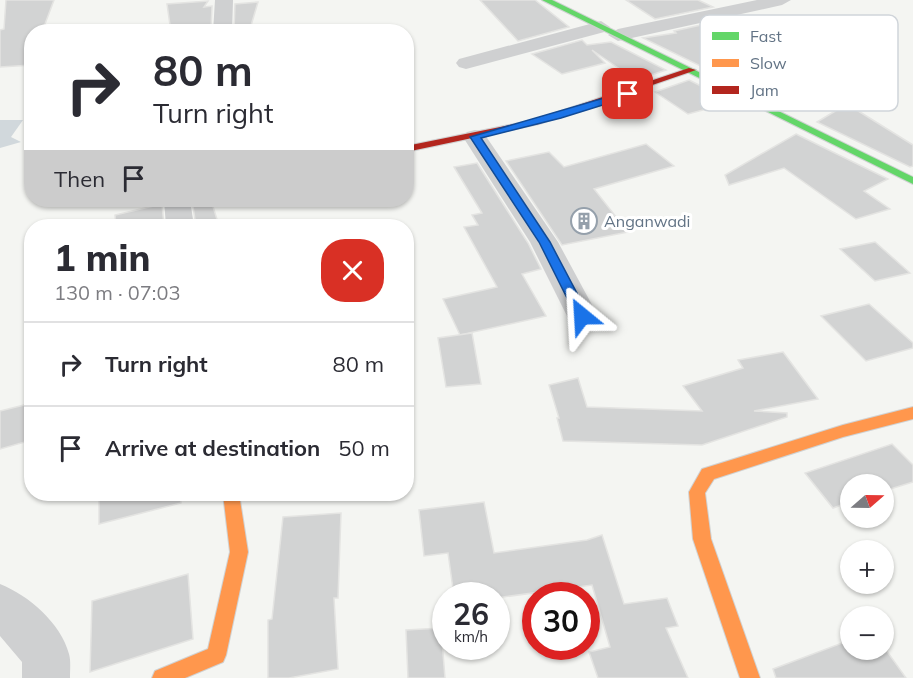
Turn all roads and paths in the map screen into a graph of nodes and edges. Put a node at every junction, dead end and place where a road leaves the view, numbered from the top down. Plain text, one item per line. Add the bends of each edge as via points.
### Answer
1 (225, 0) edge
2 (546, 0) edge
3 (782, 0) edge
4 (223, 24) edge
5 (609, 31) junction
6 (466, 63) dead end
7 (692, 70) junction
8 (700, 74) edge
9 (773, 111) edge
10 (475, 137) junction
11 (414, 146) edge
12 (913, 182) edge
13 (582, 316) dead end
14 (913, 413) edge
15 (232, 501) edge
16 (0, 606) edge
17 (46, 678) edge
18 (162, 678) edge
19 (750, 678) edge

1 - 4 street
2 - 5 street
3 - 5 street
5 - 6 street
5 - 7 street
7 - 8 street
7 - 10 street via 558,116
9 - 12 street
10 - 11 street via 431,140
10 - 13 street via 544,242
14 - 19 street via 843,430 708,474 697,492 702,539
15 - 18 street via 239,552 216,655
16 - 17 street via 25,627 46,655

